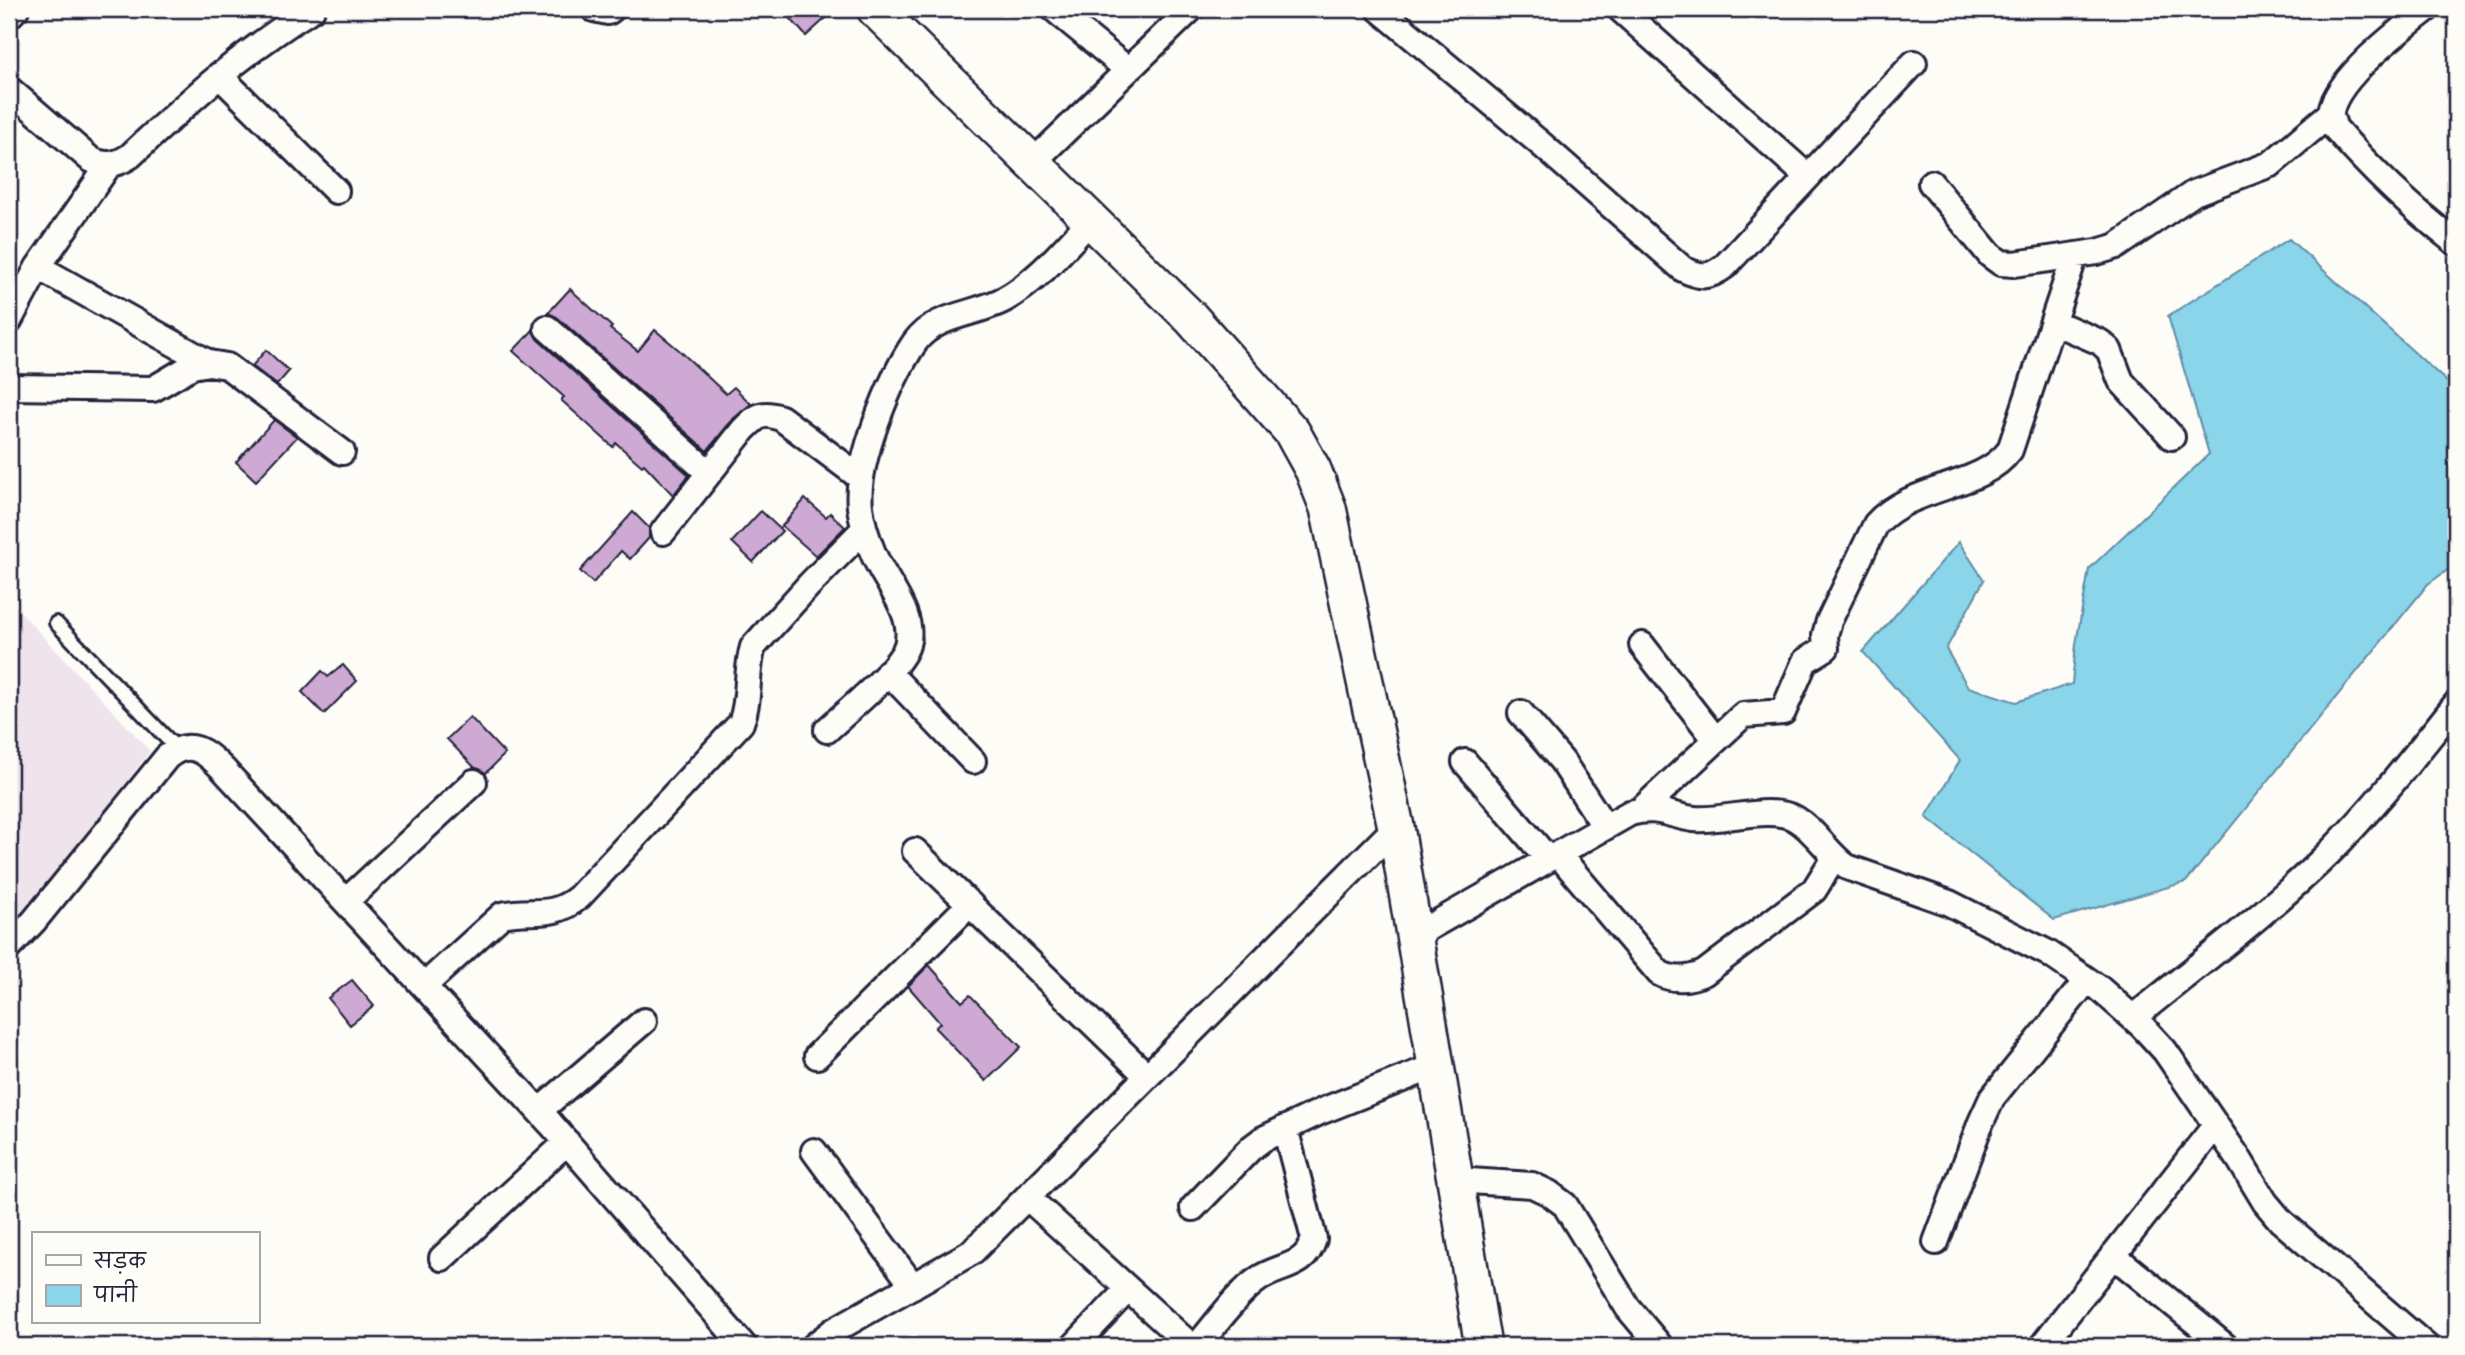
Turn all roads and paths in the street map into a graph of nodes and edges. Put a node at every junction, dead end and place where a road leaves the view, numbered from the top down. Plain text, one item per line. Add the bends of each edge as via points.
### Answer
1 (16, 9) edge
2 (312, 9) edge
3 (594, 9) edge
4 (612, 9) edge
5 (875, 9) edge
6 (1054, 9) edge
7 (1191, 9) edge
8 (1379, 9) edge
9 (1620, 9) edge
10 (2427, 9) edge
11 (9, 16) edge
12 (1914, 63) dead end
13 (1128, 70) junction
14 (219, 75) junction
15 (9, 89) edge
16 (2330, 113) junction
17 (1032, 163) junction
18 (109, 165) junction
19 (1808, 177) junction
20 (1931, 183) dead end
21 (336, 191) dead end
22 (1091, 220) junction
23 (2456, 243) edge
24 (2075, 255) junction
25 (38, 267) junction
26 (16, 284) edge
27 (9, 321) edge
28 (2053, 322) junction
29 (547, 328) dead end
30 (209, 363) junction
31 (9, 387) edge
32 (2172, 437) dead end
33 (342, 452) dead end
34 (709, 473) junction
35 (861, 478) junction
36 (864, 529) junction
37 (663, 531) dead end
38 (56, 622) dead end
39 (1642, 646) dead end
40 (888, 672) junction
41 (2456, 704) edge
42 (1521, 713) dead end
43 (827, 730) dead end
44 (1716, 740) junction
45 (177, 749) junction
46 (973, 761) dead end
47 (1465, 762) dead end
48 (474, 782) dead end
49 (1642, 809) junction
50 (1396, 827) junction
51 (1605, 827) junction
52 (915, 851) dead end
53 (1553, 857) junction
54 (1833, 858) junction
55 (346, 901) junction
56 (970, 904) junction
57 (1414, 936) junction
58 (9, 947) edge
59 (2087, 980) junction
60 (424, 986) junction
61 (2133, 1018) junction
62 (644, 1021) dead end
63 (817, 1056) dead end
64 (1435, 1066) junction
65 (1147, 1076) junction
66 (539, 1111) junction
67 (2215, 1126) junction
68 (1285, 1128) junction
69 (567, 1142) junction
70 (814, 1151) dead end
71 (1454, 1180) junction
72 (1027, 1197) junction
73 (1193, 1208) dead end
74 (1936, 1242) dead end
75 (2113, 1255) junction
76 (442, 1258) dead end
77 (913, 1286) junction
78 (1128, 1289) junction
79 (1478, 1345) edge
80 (744, 1346) edge
81 (814, 1346) edge
82 (1074, 1346) edge
83 (1191, 1346) edge
84 (1197, 1346) edge
85 (1660, 1346) edge
86 (2042, 1346) edge
87 (2225, 1346) edge
88 (2426, 1346) edge

1 - 11 street
2 - 14 street
3 - 4 street
5 - 17 street
6 - 13 street
7 - 13 street
8 - 19 street via 1683,269 1698,276 1711,276 1725,266
9 - 19 street
10 - 16 street via 2375,51 2337,97
12 - 19 street
13 - 17 street
14 - 18 street via 131,156
14 - 21 street
15 - 18 street via 90,159
16 - 23 street via 2334,127 2395,193
16 - 24 street via 2270,164 2194,193 2116,246
17 - 22 street
18 - 25 street
20 - 24 street via 2001,263
22 - 35 street via 1018,290 1003,300 943,321 915,342 879,415
22 - 50 street via 1191,318 1292,432 1312,470 1328,508
24 - 28 street
25 - 26 street
25 - 30 street
26 - 27 street
28 - 32 street via 2109,350 2120,381
28 - 44 street via 2010,450 2002,461 1885,515 1876,524 1829,621 1826,648 1805,661 1783,712 1744,715
29 - 34 street
30 - 31 street via 192,366 153,389
30 - 33 street via 241,374
34 - 35 street via 755,418 768,414 781,418
34 - 37 street
35 - 36 street
36 - 40 street via 910,632 906,649
36 - 60 street via 753,647 741,723 579,897 555,912 502,915
38 - 45 lane
39 - 44 street
40 - 43 street
40 - 46 street
41 - 61 street via 2330,852
42 - 51 street via 1562,761
44 - 49 street
45 - 55 street via 197,748 208,755
45 - 58 street
47 - 53 street
48 - 55 street
49 - 51 street
49 - 54 street via 1711,820 1780,814 1809,830
50 - 57 street
50 - 65 street
51 - 53 street
52 - 56 street
53 - 54 street via 1659,973 1672,978 1704,972 1797,904 1814,890
53 - 57 street
54 - 59 street via 1949,902 2048,953
55 - 60 street
56 - 63 street
56 - 65 street
57 - 64 street
59 - 61 street
59 - 74 street via 1992,1098
60 - 66 street
61 - 67 street via 2165,1051
62 - 66 street
64 - 68 street
64 - 71 street
65 - 72 street
66 - 69 street
67 - 75 street
67 - 88 street via 2281,1221
68 - 73 street via 1251,1148
68 - 84 street via 1314,1239 1310,1253 1257,1280
69 - 76 street
69 - 80 street
70 - 77 street
71 - 79 street
71 - 85 street via 1532,1185 1549,1192 1565,1205 1628,1308
72 - 77 street via 972,1252
72 - 78 street
75 - 86 street
75 - 87 street
77 - 81 street
78 - 82 street
78 - 83 street

